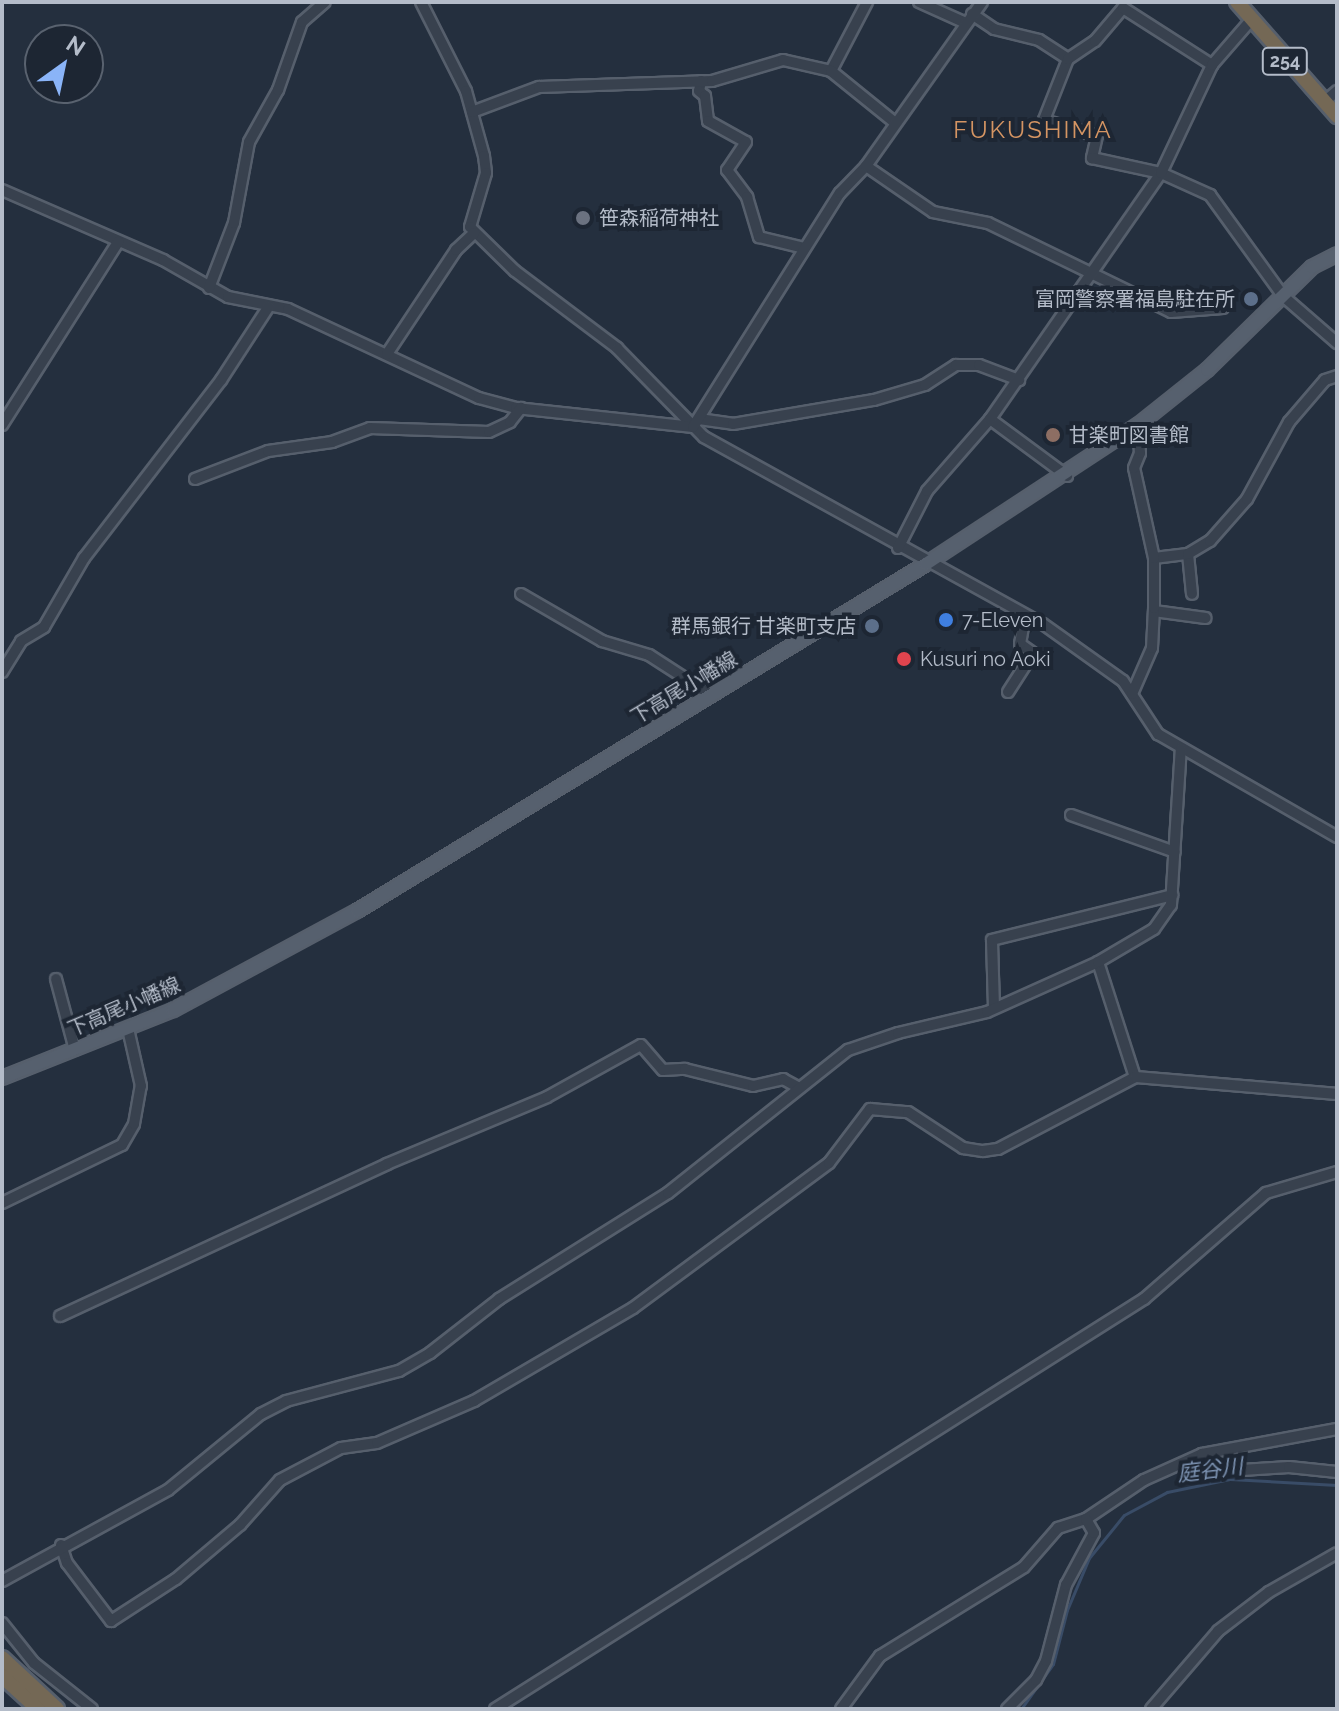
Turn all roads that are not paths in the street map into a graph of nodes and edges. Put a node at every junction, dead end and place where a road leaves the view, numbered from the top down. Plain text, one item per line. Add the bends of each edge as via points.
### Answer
1 (325, 2) edge
2 (421, 2) edge
3 (867, 2) edge
4 (919, 2) edge
5 (982, 2) edge
6 (1237, 2) edge
7 (1119, 7) edge
8 (969, 18) junction
9 (1251, 20) junction
10 (1068, 59) junction
11 (1212, 65) junction
12 (831, 71) junction
13 (701, 81) junction
14 (1337, 91) edge
15 (1324, 102) junction
16 (472, 112) junction
17 (1337, 116) edge
18 (894, 122) junction
19 (866, 166) junction
20 (1161, 173) junction
21 (2, 190) edge
22 (474, 233) junction
23 (118, 242) junction
24 (804, 248) junction
25 (1337, 254) edge
26 (1090, 275) junction
27 (209, 288) junction
28 (1283, 296) junction
29 (269, 306) junction
30 (1223, 308) dead end
31 (1337, 343) edge
32 (387, 354) junction
33 (1337, 376) edge
34 (1019, 380) junction
35 (521, 408) junction
36 (990, 419) junction
37 (696, 423) junction
38 (2, 425) edge
39 (1138, 425) junction
40 (1067, 476) junction
41 (195, 479) dead end
42 (898, 548) junction
43 (1188, 554) junction
44 (1154, 558) junction
45 (926, 564) junction
46 (521, 594) dead end
47 (1192, 594) dead end
48 (1154, 611) junction
49 (1025, 615) junction
50 (1206, 618) dead end
51 (2, 672) edge
52 (1008, 692) dead end
53 (1132, 694) junction
54 (711, 695) junction
55 (1181, 748) junction
56 (1071, 815) dead end
57 (1337, 837) edge
58 (1175, 852) junction
59 (1172, 895) junction
60 (1098, 962) junction
61 (56, 979) dead end
62 (994, 1008) junction
63 (128, 1029) junction
64 (75, 1050) junction
65 (1135, 1077) junction
66 (2, 1078) edge
67 (799, 1088) junction
68 (1337, 1094) edge
69 (1337, 1172) edge
70 (2, 1203) edge
71 (60, 1316) dead end
72 (1337, 1429) edge
73 (1202, 1454) junction
74 (1337, 1472) edge
75 (1086, 1519) junction
76 (61, 1545) junction
77 (1337, 1553) edge
78 (2, 1581) edge
79 (2, 1623) edge
80 (2, 1658) edge
81 (2, 1676) edge
82 (38, 1709) edge
83 (57, 1709) edge
84 (92, 1709) edge
85 (495, 1709) edge
86 (841, 1709) edge
87 (1007, 1709) edge
88 (1151, 1709) edge

1 - 27 street via 302,22 278,90 249,142 234,223
2 - 16 street
3 - 12 street
4 - 8 street
5 - 8 street
6 - 9 highway, 254
7 - 10 street via 1095,41
7 - 11 street
8 - 10 street via 1039,40
8 - 18 street
9 - 11 street
9 - 15 highway, 254
10 - 20 street via 1044,120 1097,136 1092,158
11 - 20 street
12 - 13 street via 783,60
12 - 18 street
13 - 16 street via 539,87
13 - 24 street via 708,121 746,142 727,170 747,197 759,237
14 - 15 street
15 - 17 highway, 254
16 - 22 street via 486,173 470,219
18 - 19 street
19 - 24 street
19 - 26 street via 933,212 988,223
20 - 26 street
20 - 28 street via 1210,195
21 - 23 street
22 - 32 street via 456,250
22 - 37 street via 617,348
23 - 27 street via 163,260
23 - 38 street
24 - 37 street
25 - 28 main road, 下高尾小幡線 via 1312,267
26 - 30 street via 1171,312
26 - 34 street
27 - 29 street
28 - 31 street
28 - 39 main road, 下高尾小幡線 via 1207,370
29 - 32 street via 288,309
29 - 51 street via 221,380 84,558 44,627 21,641
32 - 35 street via 479,398
33 - 43 street via 1325,380 1289,422 1247,499 1210,541
34 - 36 street
34 - 37 street via 979,365 956,365 925,385 874,400 733,424
35 - 37 street
35 - 41 street via 510,422 489,432 370,428 332,442 268,451
36 - 40 street
36 - 42 street via 927,491
37 - 42 street via 722,449 841,510
39 - 40 main road, 下高尾小幡線
39 - 44 street via 1140,453 1134,468
40 - 45 main road, 下高尾小幡線
42 - 45 street
43 - 44 street
43 - 47 street
44 - 48 street
45 - 49 street
45 - 54 main road, 下高尾小幡線
46 - 54 street via 602,641 649,655
48 - 50 street
48 - 53 street via 1152,648
49 - 52 street via 1020,644 1033,653
49 - 53 street via 1099,663
53 - 55 street via 1158,734
54 - 63 main road, 下高尾小幡線 via 357,911
55 - 57 street
55 - 58 street
56 - 58 street
58 - 59 street
59 - 60 street via 1154,929
59 - 62 street via 992,940
60 - 62 street
60 - 65 street
61 - 64 street
62 - 67 street via 870,1040
63 - 64 main road, 下高尾小幡線
63 - 70 street via 141,1086 134,1124 122,1145
64 - 66 main road, 下高尾小幡線
65 - 68 street
65 - 76 street via 998,1149 963,1148 908,1112 870,1109 829,1163 633,1308 474,1401 377,1443 341,1448 280,1480 240,1525 111,1621 67,1563
67 - 71 street via 783,1079 753,1086 685,1069 663,1070 641,1045 547,1097 387,1164
67 - 76 street via 668,1193 499,1299 430,1353 399,1371 286,1401 261,1414 168,1490
69 - 85 street via 1266,1193 1144,1299
72 - 73 street
73 - 74 street via 1213,1473 1289,1467
73 - 75 street via 1144,1480
75 - 86 street via 1058,1528 1024,1567 880,1656
75 - 87 street via 1094,1533 1066,1585 1046,1661
76 - 78 street
77 - 88 street via 1269,1592 1218,1631
79 - 84 street via 34,1663
80 - 83 highway
81 - 82 highway

